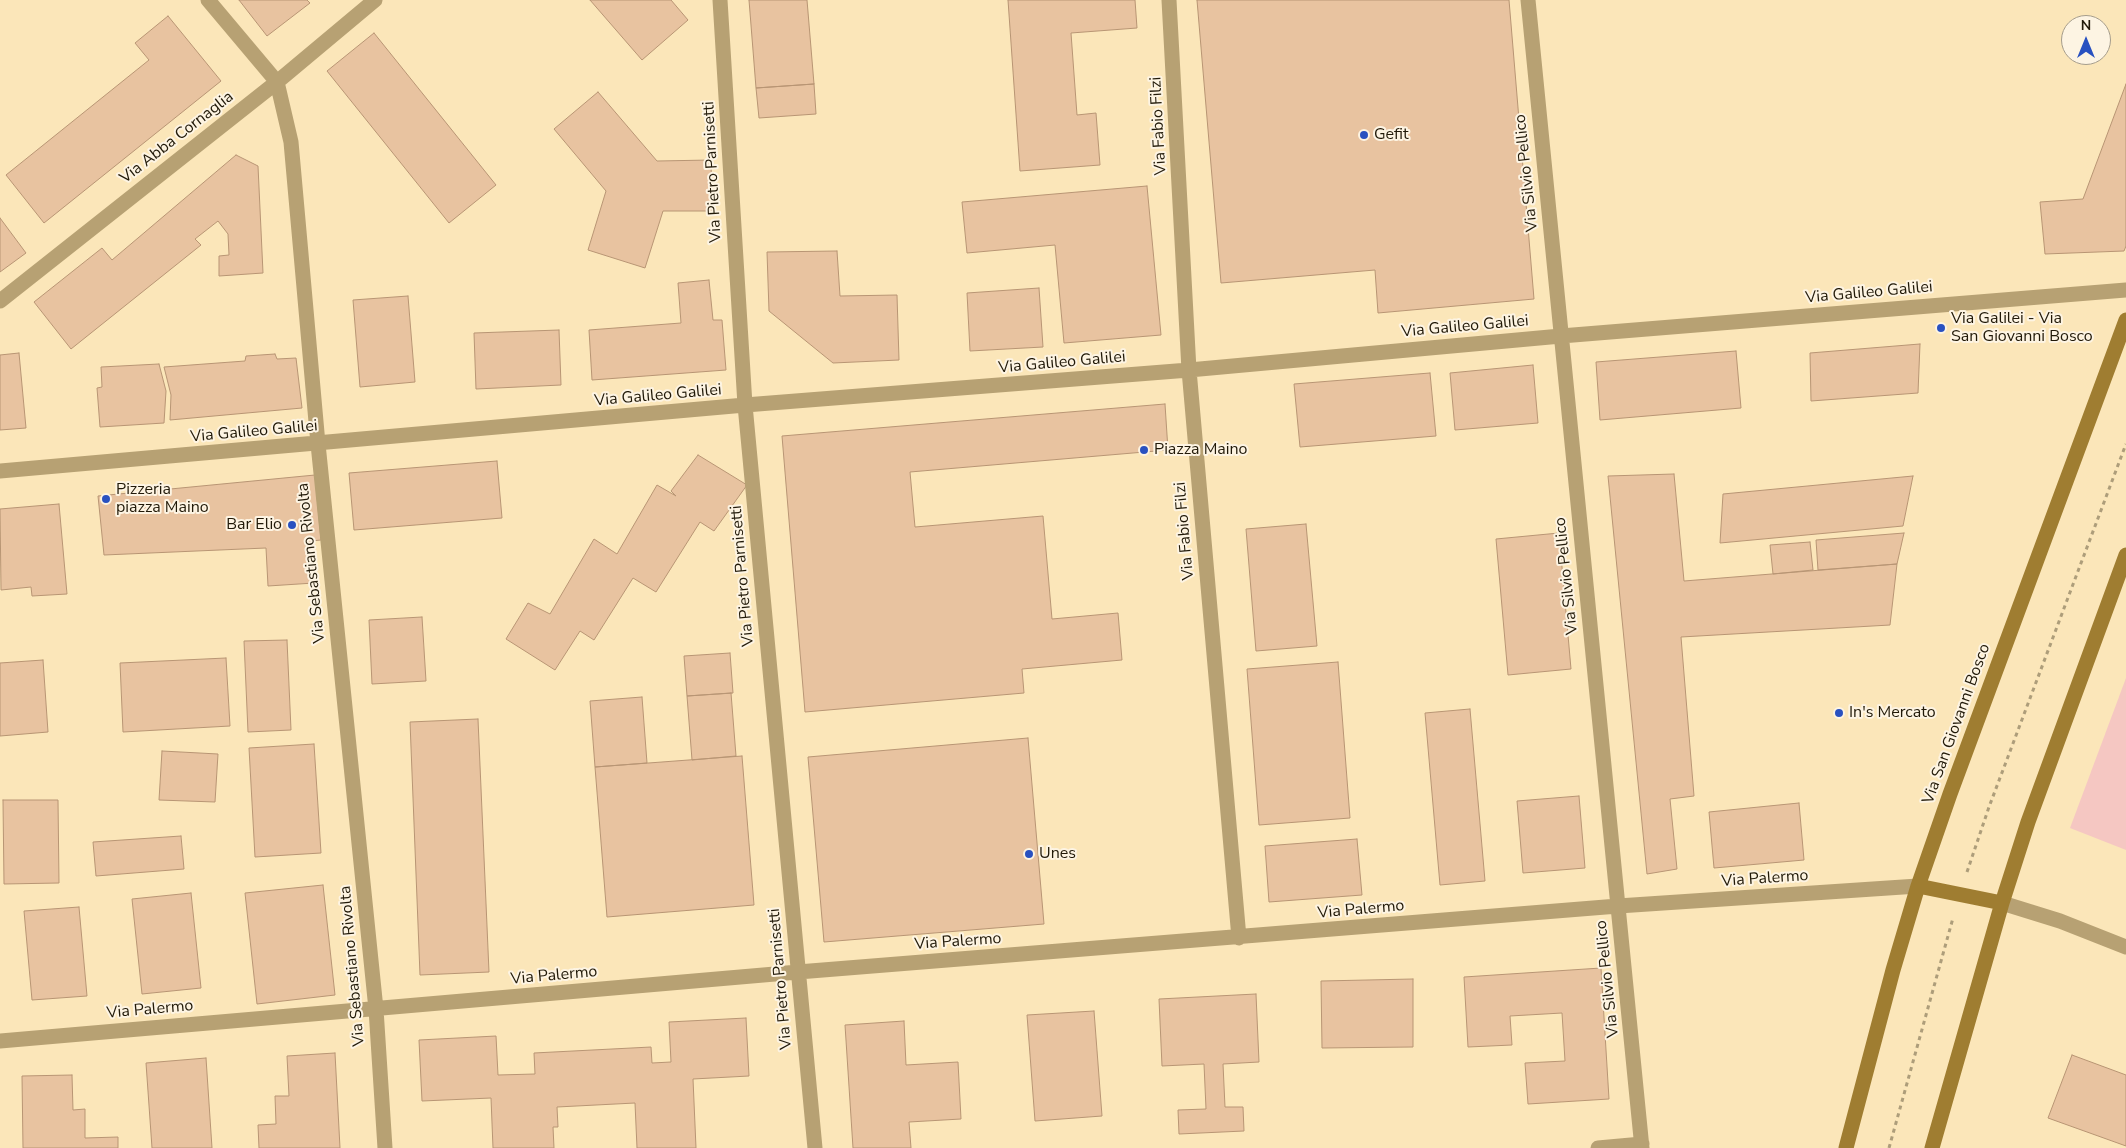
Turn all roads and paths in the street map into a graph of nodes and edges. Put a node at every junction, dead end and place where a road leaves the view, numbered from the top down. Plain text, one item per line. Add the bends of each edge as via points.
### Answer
1 (208, 0) edge
2 (375, 0) edge
3 (720, 0) edge
4 (1169, 0) edge
5 (1528, 0) edge
6 (277, 82) junction
7 (2126, 290) edge
8 (0, 301) edge
9 (2126, 320) edge
10 (1561, 336) junction
11 (1189, 370) junction
12 (745, 405) junction
13 (318, 444) junction
14 (2126, 444) edge
15 (0, 471) edge
16 (2126, 554) edge
17 (1973, 854) dead end
18 (1918, 886) junction
19 (2002, 903) junction
20 (1618, 906) junction
21 (1947, 935) dead end
22 (1238, 938) junction
23 (2126, 947) edge
24 (798, 972) junction
25 (376, 1009) junction
26 (0, 1040) edge
27 (1642, 1146) edge
28 (385, 1148) edge
29 (814, 1148) edge
30 (1598, 1148) edge
31 (1846, 1148) edge
32 (1889, 1148) edge
33 (1932, 1148) edge

1 - 6 street, Via Sebastiano Rivolta
2 - 6 street, Via Abba Cornaglia
3 - 12 street, Via Pietro Parnisetti
4 - 11 street, Via Fabio Filzi
5 - 10 street, Via Silvio Pellico
6 - 8 street, Via Abba Cornaglia
6 - 13 street, Via Sebastiano Rivolta via 291,142
7 - 10 street, Via Galileo Galilei
9 - 18 main road, Via San Giovanni Bosco
10 - 11 street, Via Galileo Galilei
10 - 20 street, Via Silvio Pellico
11 - 12 street, Via Galileo Galilei
11 - 22 street, Via Fabio Filzi
12 - 13 street, Via Galileo Galilei
12 - 24 street, Via Pietro Parnisetti
13 - 15 street, Via Galileo Galilei
13 - 25 street, Via Sebastiano Rivolta
14 - 17 path
16 - 19 main road via 2028,822
18 - 19 main road
18 - 20 street, Via Palermo
18 - 31 main road, Via San Giovanni Bosco
19 - 23 street
19 - 33 main road
20 - 22 street, Via Palermo
20 - 27 street, Via Silvio Pellico
21 - 32 path
22 - 24 street, Via Palermo
24 - 25 street, Via Palermo
24 - 29 street, Via Pietro Parnisetti
25 - 26 street, Via Palermo
25 - 28 street, Via Sebastiano Rivolta
27 - 30 street

